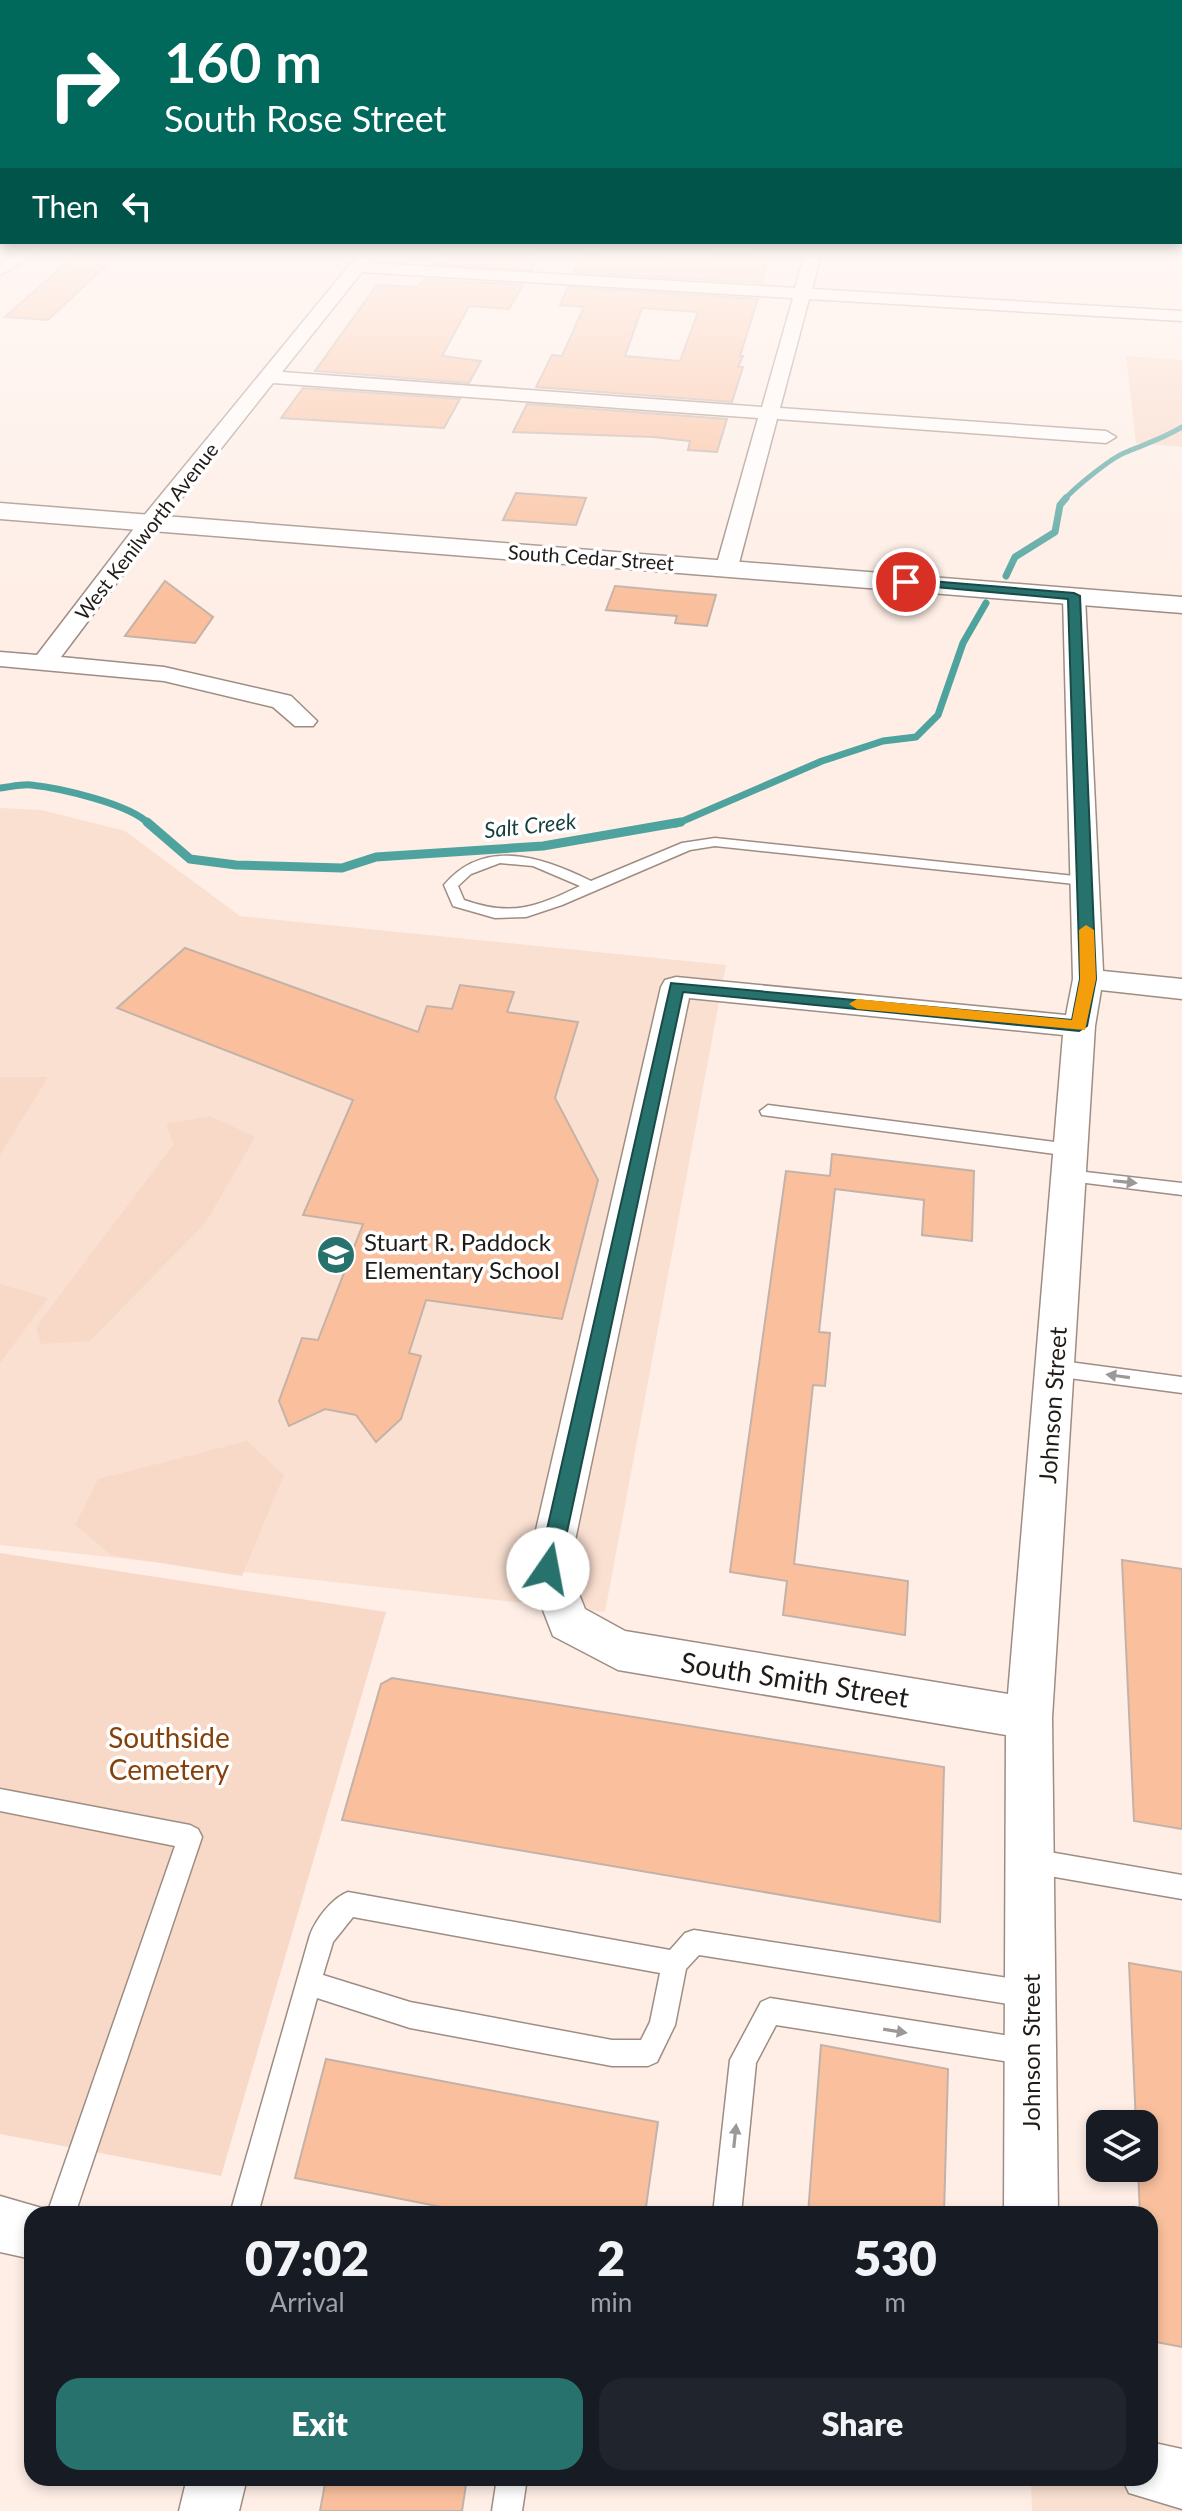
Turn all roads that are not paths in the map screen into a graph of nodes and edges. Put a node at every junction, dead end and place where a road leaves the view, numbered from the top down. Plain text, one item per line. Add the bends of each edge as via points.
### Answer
1 (275, 368) edge
2 (782, 368) edge
3 (268, 377) junction
4 (770, 412) junction
5 (1106, 437) dead end
6 (0, 511) edge
7 (150, 523) junction
8 (727, 567) junction
9 (1074, 596) junction
10 (1182, 605) edge
11 (0, 659) edge
12 (44, 663) junction
13 (304, 721) dead end
14 (1084, 881) junction
15 (591, 886) junction
16 (1088, 979) junction
17 (1182, 989) edge
18 (1079, 1026) junction
19 (768, 1111) dead end
20 (1069, 1163) junction
21 (1182, 1189) edge
22 (1054, 1368) junction
23 (1182, 1385) edge
24 (1029, 1718) junction
25 (0, 1800) edge
26 (1029, 1861) junction
27 (1182, 1887) edge
28 (675, 1963) junction
29 (309, 1983) junction
30 (1029, 1995) junction
31 (1031, 2052) junction
32 (64, 2206) edge
33 (246, 2206) edge
34 (728, 2206) edge
35 (1031, 2206) edge
36 (0, 2224) edge
37 (24, 2229) edge
38 (1158, 2474) edge
39 (1182, 2479) edge
40 (215, 2486) edge
41 (511, 2486) edge
42 (209, 2511) edge
43 (507, 2511) edge

1 - 3 street, West Kenilworth Avenue
2 - 4 street
3 - 4 street
3 - 7 street, West Kenilworth Avenue
4 - 5 street
4 - 8 street
6 - 7 street, South Cedar Street
7 - 8 street, South Cedar Street
7 - 12 street, West Kenilworth Avenue
8 - 9 street, South Cedar Street
9 - 10 street, South Cedar Street
9 - 14 street, Johnson Street
11 - 12 street
12 - 13 street via 164,674 282,701
14 - 15 lane via 715,842 687,846
14 - 16 street, Johnson Street
15 - 15 lane via 560,870 503,857 464,870 451,885 458,903 475,911 517,916
16 - 17 street
16 - 18 street, Johnson Street
18 - 20 street, Johnson Street
18 - 24 street, South Smith Street via 676,987 548,1569 568,1622 618,1650
19 - 20 lane
20 -> 21 lane
20 - 22 street, Johnson Street
23 -> 22 lane
22 - 24 street, Johnson Street
24 - 26 street, Johnson Street
25 - 32 lane via 190,1837
26 - 27 lane
26 - 30 street, Johnson Street
28 - 29 lane via 348,1904 322,1935
28 - 29 lane via 662,2025 648,2053 612,2053 410,2015
28 - 30 lane via 694,1942
29 - 33 lane
30 - 31 street, Johnson Street
34 -> 31 lane via 743,2060 770,2011
31 - 35 street, Johnson Street
36 - 37 street
38 - 39 street
40 - 42 street
41 - 43 lane

